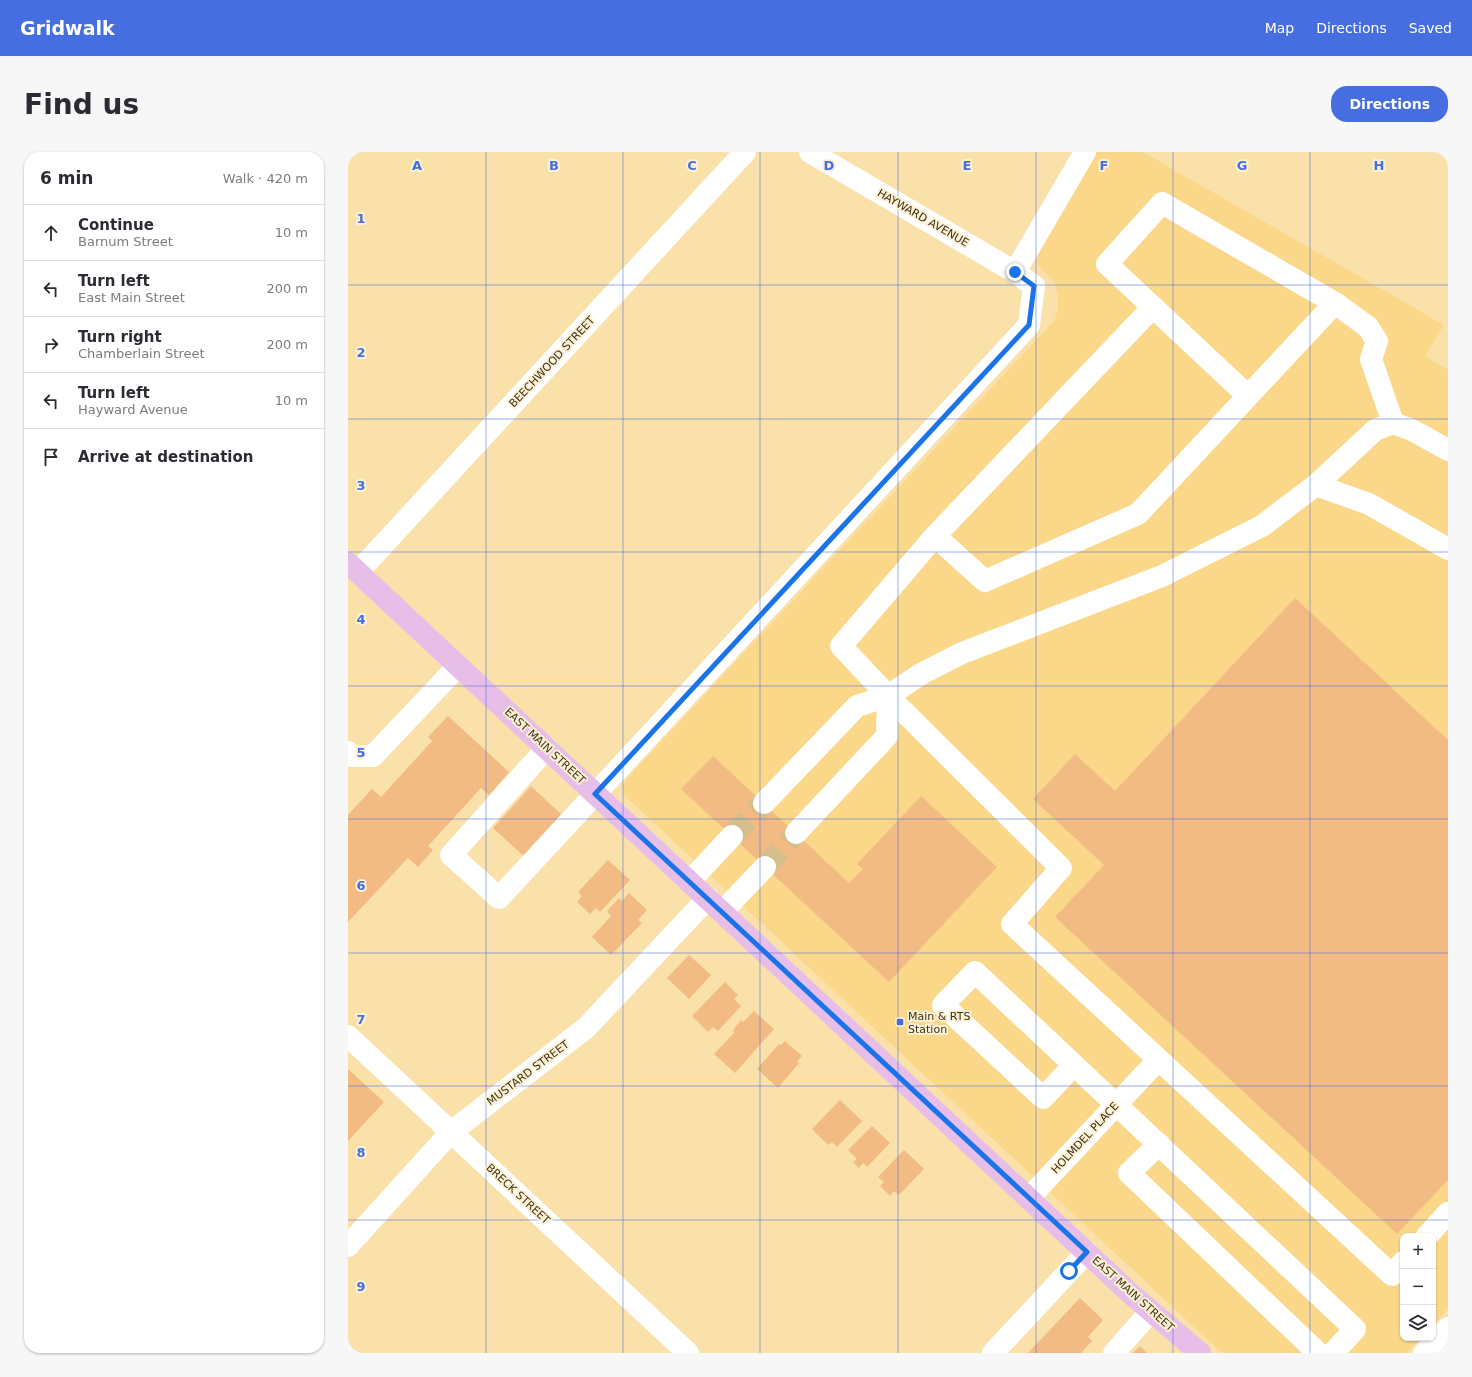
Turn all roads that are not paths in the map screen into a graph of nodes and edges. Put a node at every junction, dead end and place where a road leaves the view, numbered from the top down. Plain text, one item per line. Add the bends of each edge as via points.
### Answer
1 (745, 152) edge
2 (810, 152) edge
3 (1085, 152) edge
4 (1015, 272) junction
5 (1335, 303) junction
6 (1153, 307) junction
7 (1248, 396) junction
8 (1393, 423) junction
9 (1448, 450) edge
10 (1316, 485) junction
11 (935, 536) junction
12 (1448, 549) edge
13 (353, 567) edge
14 (458, 666) junction
15 (888, 696) junction
16 (547, 748) junction
17 (349, 756) edge
18 (595, 794) junction
19 (764, 803) tunnel mouth
20 (796, 833) tunnel mouth
21 (732, 836) tunnel mouth
22 (765, 867) tunnel mouth
23 (690, 881) junction
24 (715, 905) junction
25 (348, 1036) edge
26 (1158, 1060) junction
27 (1074, 1065) junction
28 (1116, 1104) junction
29 (451, 1132) junction
30 (1159, 1144) junction
31 (1029, 1198) junction
32 (1448, 1213) edge
33 (1430, 1233) edge
34 (348, 1246) edge
35 (1087, 1252) junction
36 (1400, 1265) edge
37 (1151, 1311) junction
38 (1448, 1328) edge
39 (688, 1353) edge
40 (993, 1353) edge
41 (1114, 1353) edge
42 (1200, 1353) edge
43 (1318, 1353) edge
44 (1333, 1353) edge
45 (1424, 1353) edge

1 - 13 street, BEECHWOOD STREET
2 - 4 street, HAYWARD AVENUE
3 - 4 street
4 - 18 street, HAYWARD AVENUE via 1034,286 1029,325
5 - 6 street via 1162,203 1107,264
5 - 7 street
5 - 8 street via 1368,327 1376,341 1371,359
6 - 7 street
6 - 11 street
7 - 11 street via 1138,514 985,581
8 - 9 street via 1412,430
8 - 10 street via 1375,430
10 - 12 street via 1369,504
10 - 15 street via 1262,526 1175,569 962,653 921,674
11 - 15 street via 841,646
13 - 14 main road, EAST MAIN STREET
14 - 16 main road, EAST MAIN STREET
14 - 17 street via 373,756
15 - 19 street via 857,706
15 - 20 street via 887,736
15 - 26 street via 1061,868 1012,924
16 - 18 main road, EAST MAIN STREET
16 - 18 street via 451,854 499,898
18 - 23 main road, EAST MAIN STREET
21 - 23 street
22 - 24 street, MUSTARD STREET
23 - 24 main road, EAST MAIN STREET
24 - 29 street, MUSTARD STREET via 586,1028
24 - 31 main road, EAST MAIN STREET
25 - 29 street, BRECK STREET
26 - 28 street, HOLMDEL PLACE
26 - 36 street via 1392,1274
27 - 27 street via 1043,1098 943,1005 975,972
27 - 28 street
28 - 30 street
28 - 31 street, HOLMDEL PLACE
29 - 34 street, MUSTARD STREET
29 - 39 street, BRECK STREET
30 - 43 street via 1129,1173
30 - 44 street via 1355,1329
31 - 35 main road, EAST MAIN STREET
32 - 33 street
35 - 37 main road, EAST MAIN STREET
35 - 40 street
37 - 41 street
37 - 42 main road, EAST MAIN STREET
38 - 45 street

